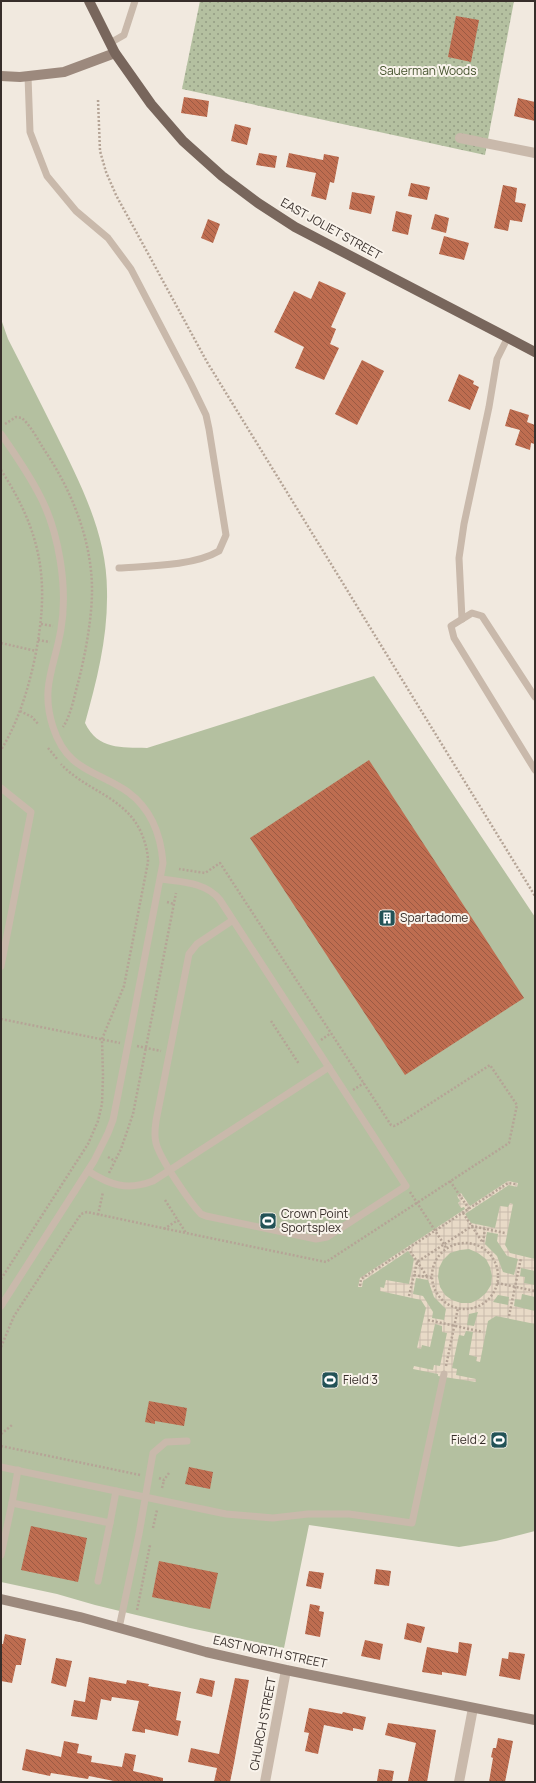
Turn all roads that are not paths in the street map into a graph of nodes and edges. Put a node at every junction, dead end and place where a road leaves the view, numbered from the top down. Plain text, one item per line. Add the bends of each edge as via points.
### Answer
1 (89, 1) edge
2 (135, 1) edge
3 (110, 43) junction
4 (115, 53) junction
5 (1, 76) edge
6 (28, 76) junction
7 (460, 138) dead end
8 (535, 154) edge
9 (508, 337) junction
10 (535, 352) edge
11 (1, 434) edge
12 (119, 568) dead end
13 (462, 619) junction
14 (535, 698) edge
15 (535, 770) edge
16 (1, 788) edge
17 (161, 879) junction
18 (233, 920) junction
19 (1, 966) edge
20 (329, 1067) junction
21 (88, 1171) junction
22 (171, 1171) junction
23 (1, 1306) edge
24 (444, 1374) road end
25 (187, 1441) dead end
26 (1, 1467) edge
27 (18, 1470) junction
28 (116, 1491) junction
29 (146, 1497) junction
30 (12, 1503) junction
31 (110, 1523) junction
32 (1, 1555) edge
33 (98, 1581) dead end
34 (1, 1599) edge
35 (119, 1628) junction
36 (286, 1670) junction
37 (473, 1708) junction
38 (535, 1720) edge
39 (265, 1782) edge
40 (459, 1782) edge

1 - 3 main road, EAST JOLIET STREET
2 - 3 lane via 124,35
3 - 4 main road, EAST JOLIET STREET
4 - 6 street via 64,72
4 - 9 main road, EAST JOLIET STREET via 151,104 183,141 222,176 258,203 294,227
5 - 6 street
6 - 12 lane via 30,132 47,176 76,212 108,238 131,269 206,414 209,429 226,535 219,552 205,558 154,566
7 - 8 street
9 - 10 main road, EAST JOLIET STREET
9 - 13 lane via 497,359 464,524 459,558
11 - 17 lane via 41,497 60,560 63,582 62,628 47,686 54,731 75,762 128,793 147,812 159,837 162,851
13 - 14 lane via 472,613 482,616
13 - 15 lane via 450,626 454,638
16 - 19 lane via 31,812
17 - 18 lane via 210,890
17 - 21 lane via 113,1120 103,1146
18 - 20 lane
18 - 22 lane via 197,944 189,954 156,1121 155,1135 159,1151
20 - 22 lane
20 - 22 lane via 406,1186 327,1237 316,1239 206,1216 197,1210
21 - 22 lane via 113,1185 128,1186 146,1184
21 - 23 lane
24 - 29 lane via 412,1523 349,1514 308,1514 273,1518 226,1514
25 - 29 lane via 166,1442 153,1453
26 - 27 lane
27 - 28 lane
27 - 30 lane
28 - 29 lane
28 - 31 lane
29 - 35 lane
30 - 31 lane
30 - 32 lane
31 - 33 lane
34 - 35 street, EAST NORTH STREET
35 - 36 street, EAST NORTH STREET via 206,1652
36 - 37 street, EAST NORTH STREET
36 - 39 street, CHURCH STREET
37 - 38 street, EAST NORTH STREET
37 - 40 street

